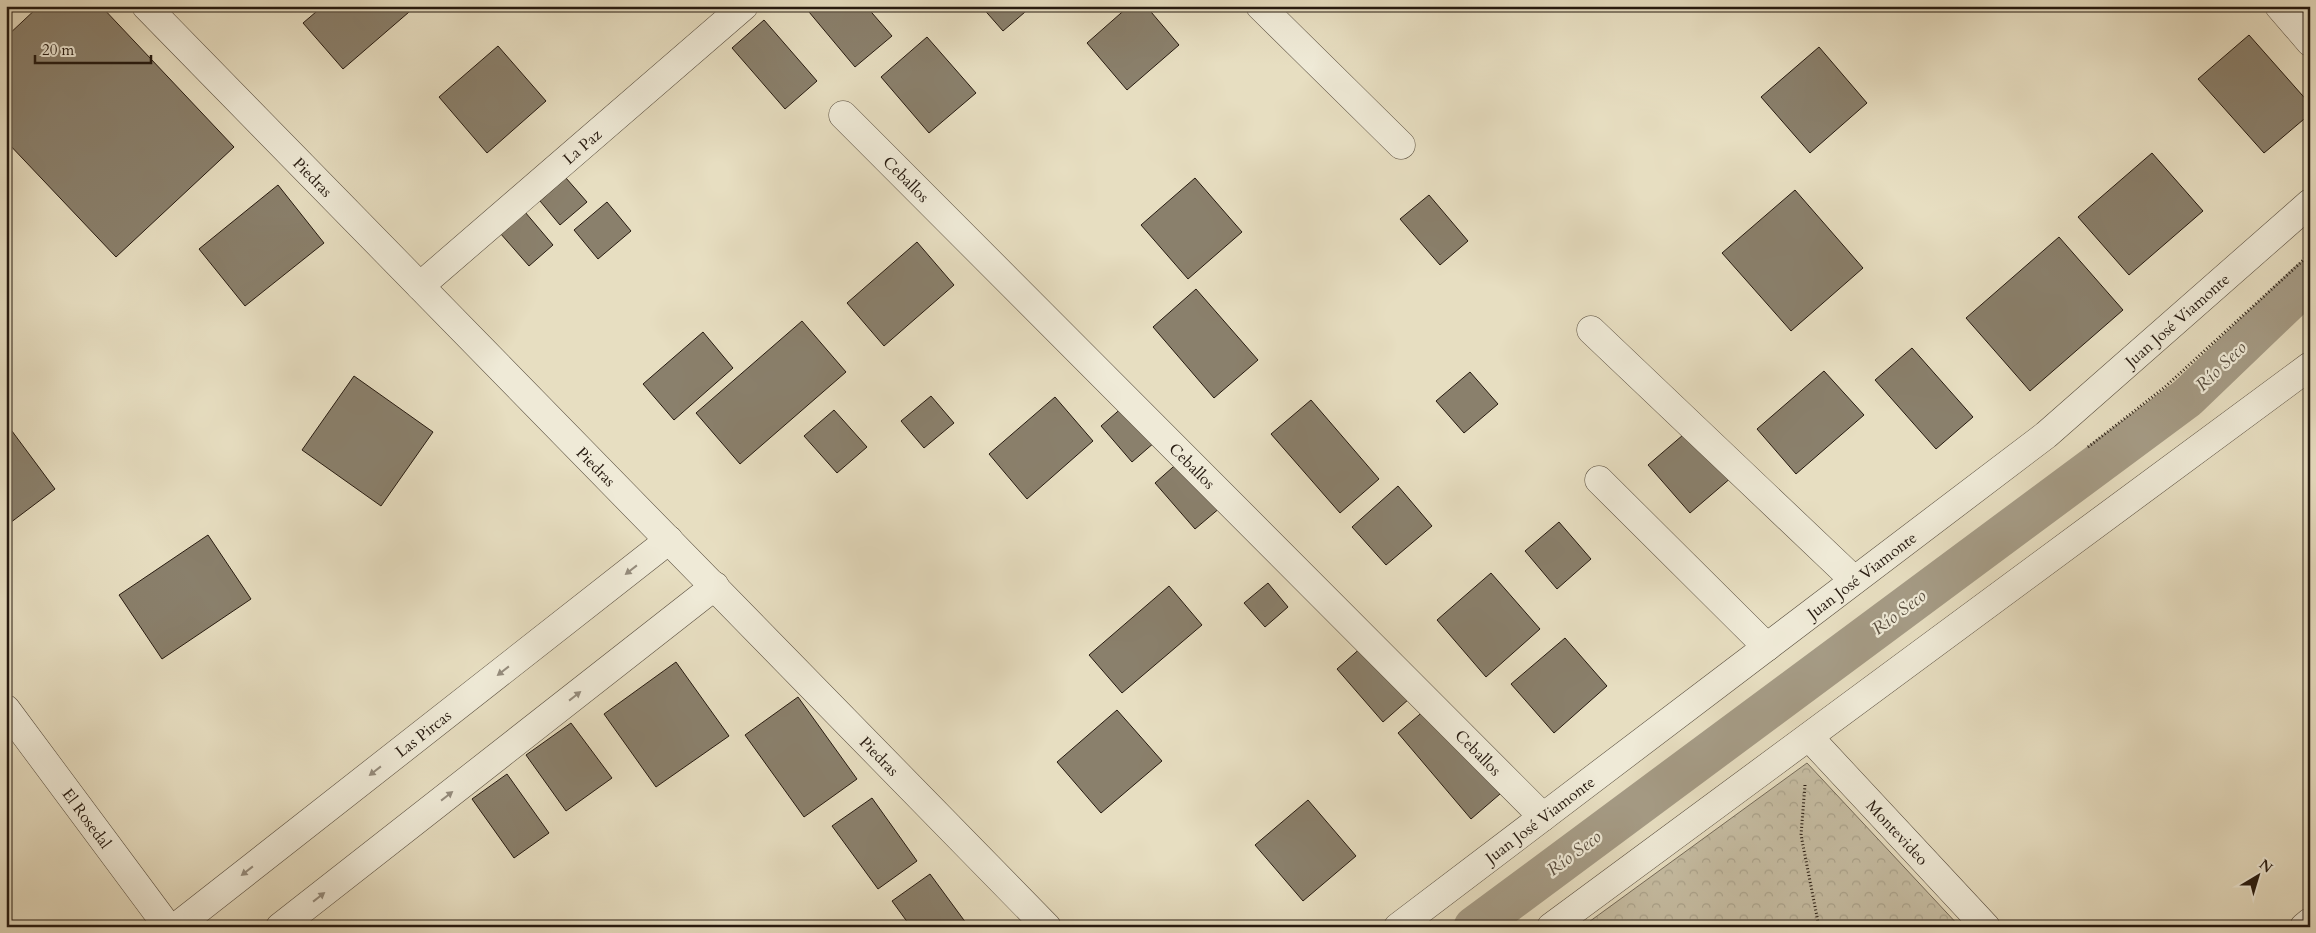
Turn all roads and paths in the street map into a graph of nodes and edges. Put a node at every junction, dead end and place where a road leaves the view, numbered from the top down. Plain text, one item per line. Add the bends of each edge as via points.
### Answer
1 (146, 6) edge
2 (744, 6) edge
3 (1260, 6) edge
4 (2279, 6) edge
5 (2310, 42) edge
6 (843, 115) dead end
7 (1402, 145) dead end
8 (2310, 204) edge
9 (420, 286) junction
10 (1590, 330) dead end
11 (2310, 366) edge
12 (1599, 480) dead end
13 (669, 540) junction
14 (1854, 580) junction
15 (714, 586) junction
16 (1767, 647) junction
17 (6, 709) edge
18 (1809, 737) junction
19 (1543, 817) junction
20 (2310, 922) edge
21 (168, 927) edge
22 (176, 927) edge
23 (280, 927) edge
24 (1048, 927) edge
25 (1398, 927) edge
26 (1551, 927) edge
27 (1819, 927) edge
28 (1986, 927) edge
29 (2304, 927) edge

1 - 9 street, Piedras
2 - 9 street, La Paz
3 - 7 street
4 - 5 street
6 - 19 street, Ceballos
8 - 14 street, Juan José Viamonte via 2046,435
9 - 13 street, Piedras
10 - 14 street
11 - 18 street
12 - 16 street
13 - 15 street, Piedras
13 -> 22 street, Las Pircas
14 - 16 street, Juan José Viamonte
23 -> 15 street
15 - 24 street, Piedras
16 - 19 street, Juan José Viamonte
17 - 21 street, El Rosedal
18 - 26 street
18 - 27 path via 1801,835
18 - 28 street, Montevideo
19 - 25 street, Juan José Viamonte
20 - 29 street

